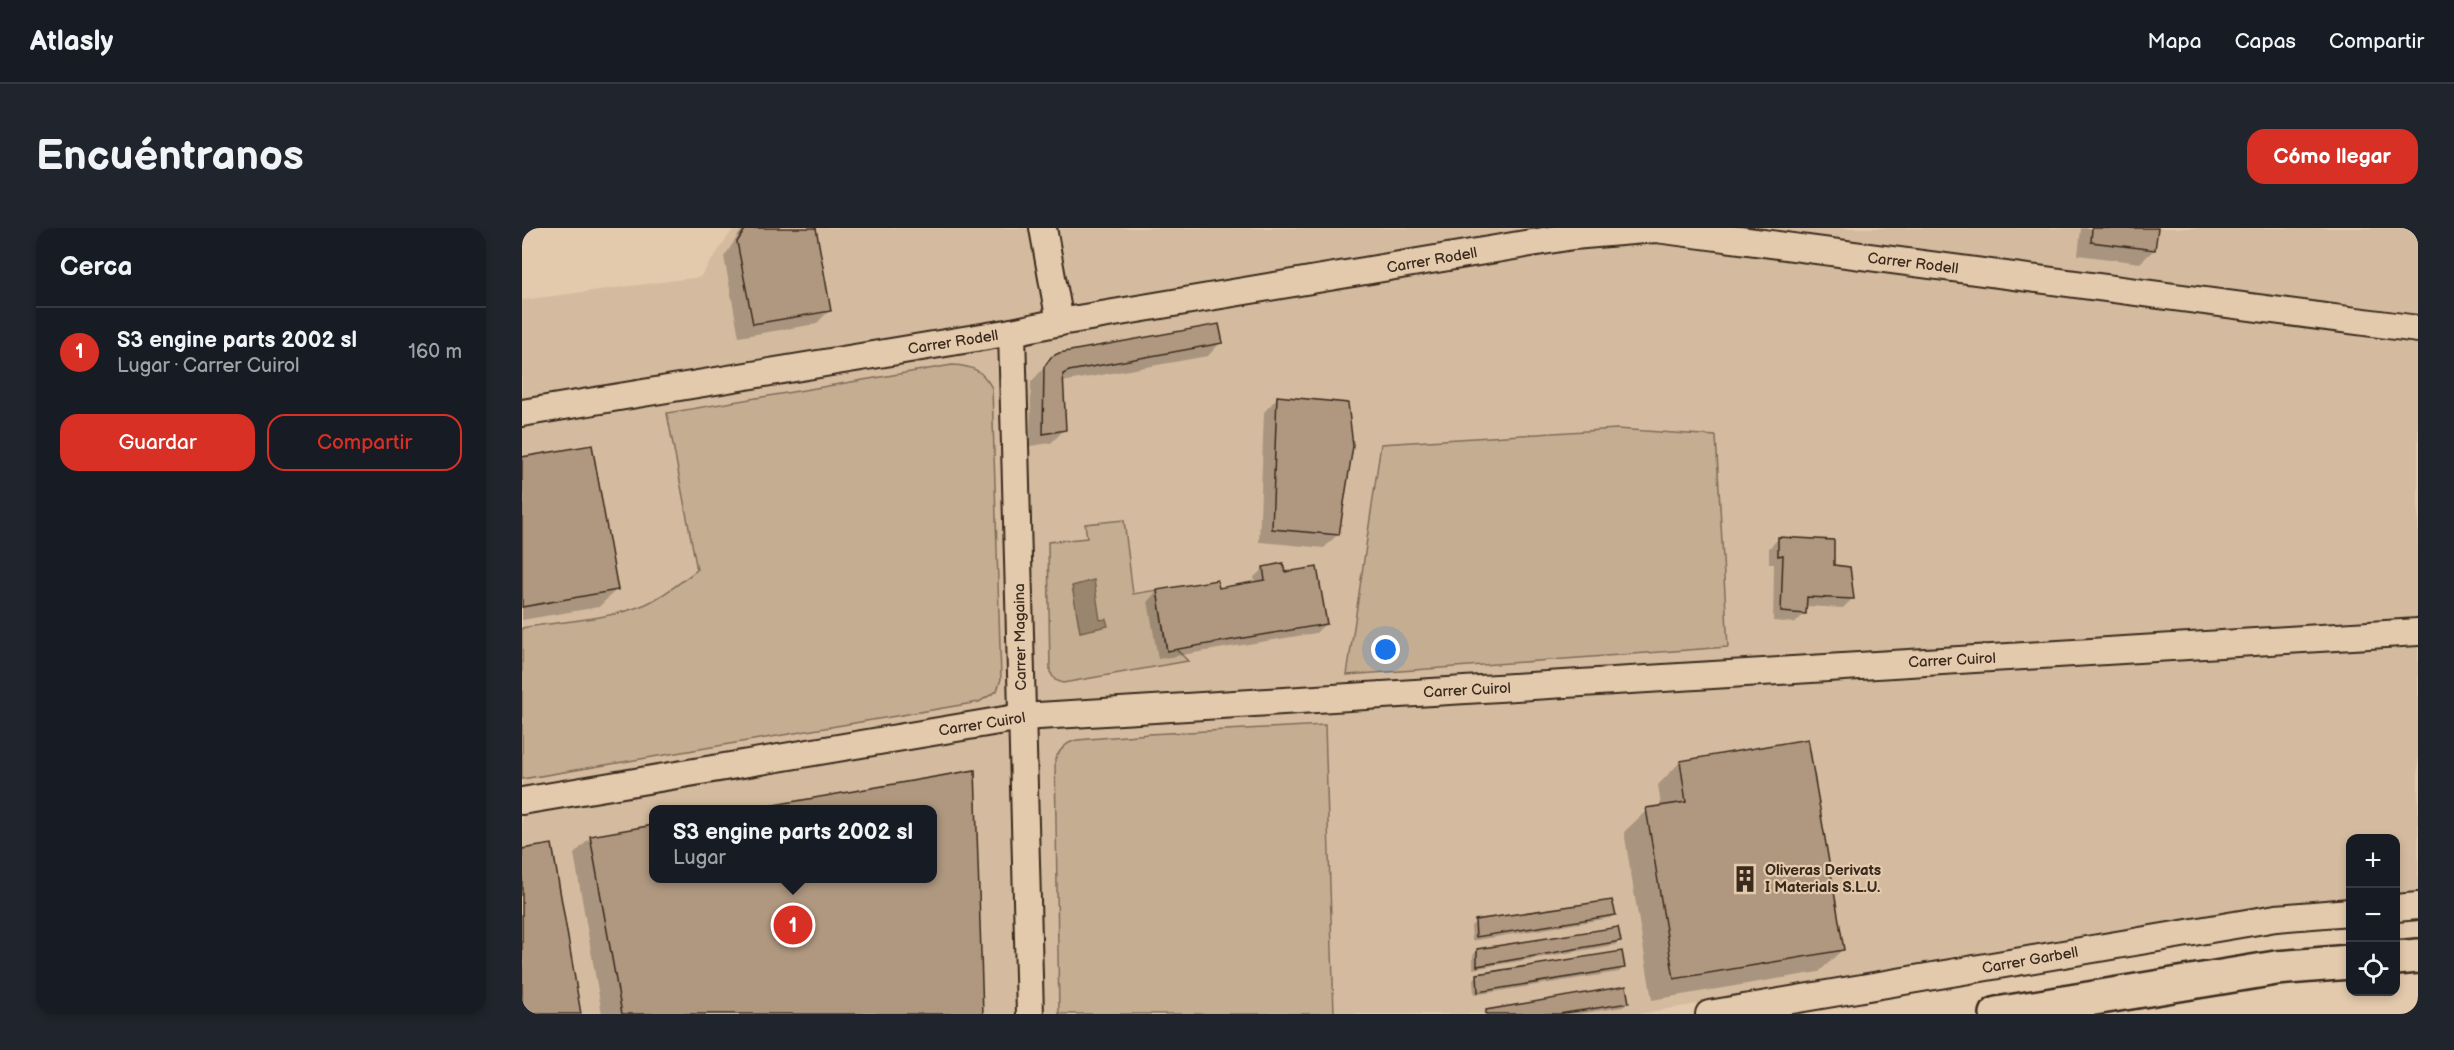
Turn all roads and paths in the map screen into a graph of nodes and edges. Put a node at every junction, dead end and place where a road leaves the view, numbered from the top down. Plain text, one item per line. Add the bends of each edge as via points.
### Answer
1 (1043, 228) edge
2 (1060, 322) junction
3 (2418, 329) edge
4 (1012, 332) junction
5 (522, 413) edge
6 (2418, 632) edge
7 (1022, 717) junction
8 (522, 801) edge
9 (2418, 906) edge
10 (2400, 908) edge
11 (2346, 912) edge
12 (2418, 956) edge
13 (2400, 958) edge
14 (2346, 962) edge
15 (1030, 1014) edge
16 (1709, 1014) edge
17 (1997, 1014) edge

1 - 2 street
2 - 3 street, Carrer Rodell via 1573,236 1656,229
2 - 4 street, Carrer Rodell
4 - 5 street, Carrer Rodell
4 - 7 street, Carrer Magaina
6 - 7 street, Carrer Cuirol
7 - 8 street, Carrer Cuirol
7 - 15 street, Carrer Magaina
9 - 10 street
11 - 16 street, Carrer Garbell via 2276,918
12 - 13 main road
14 - 17 main road via 2276,968

